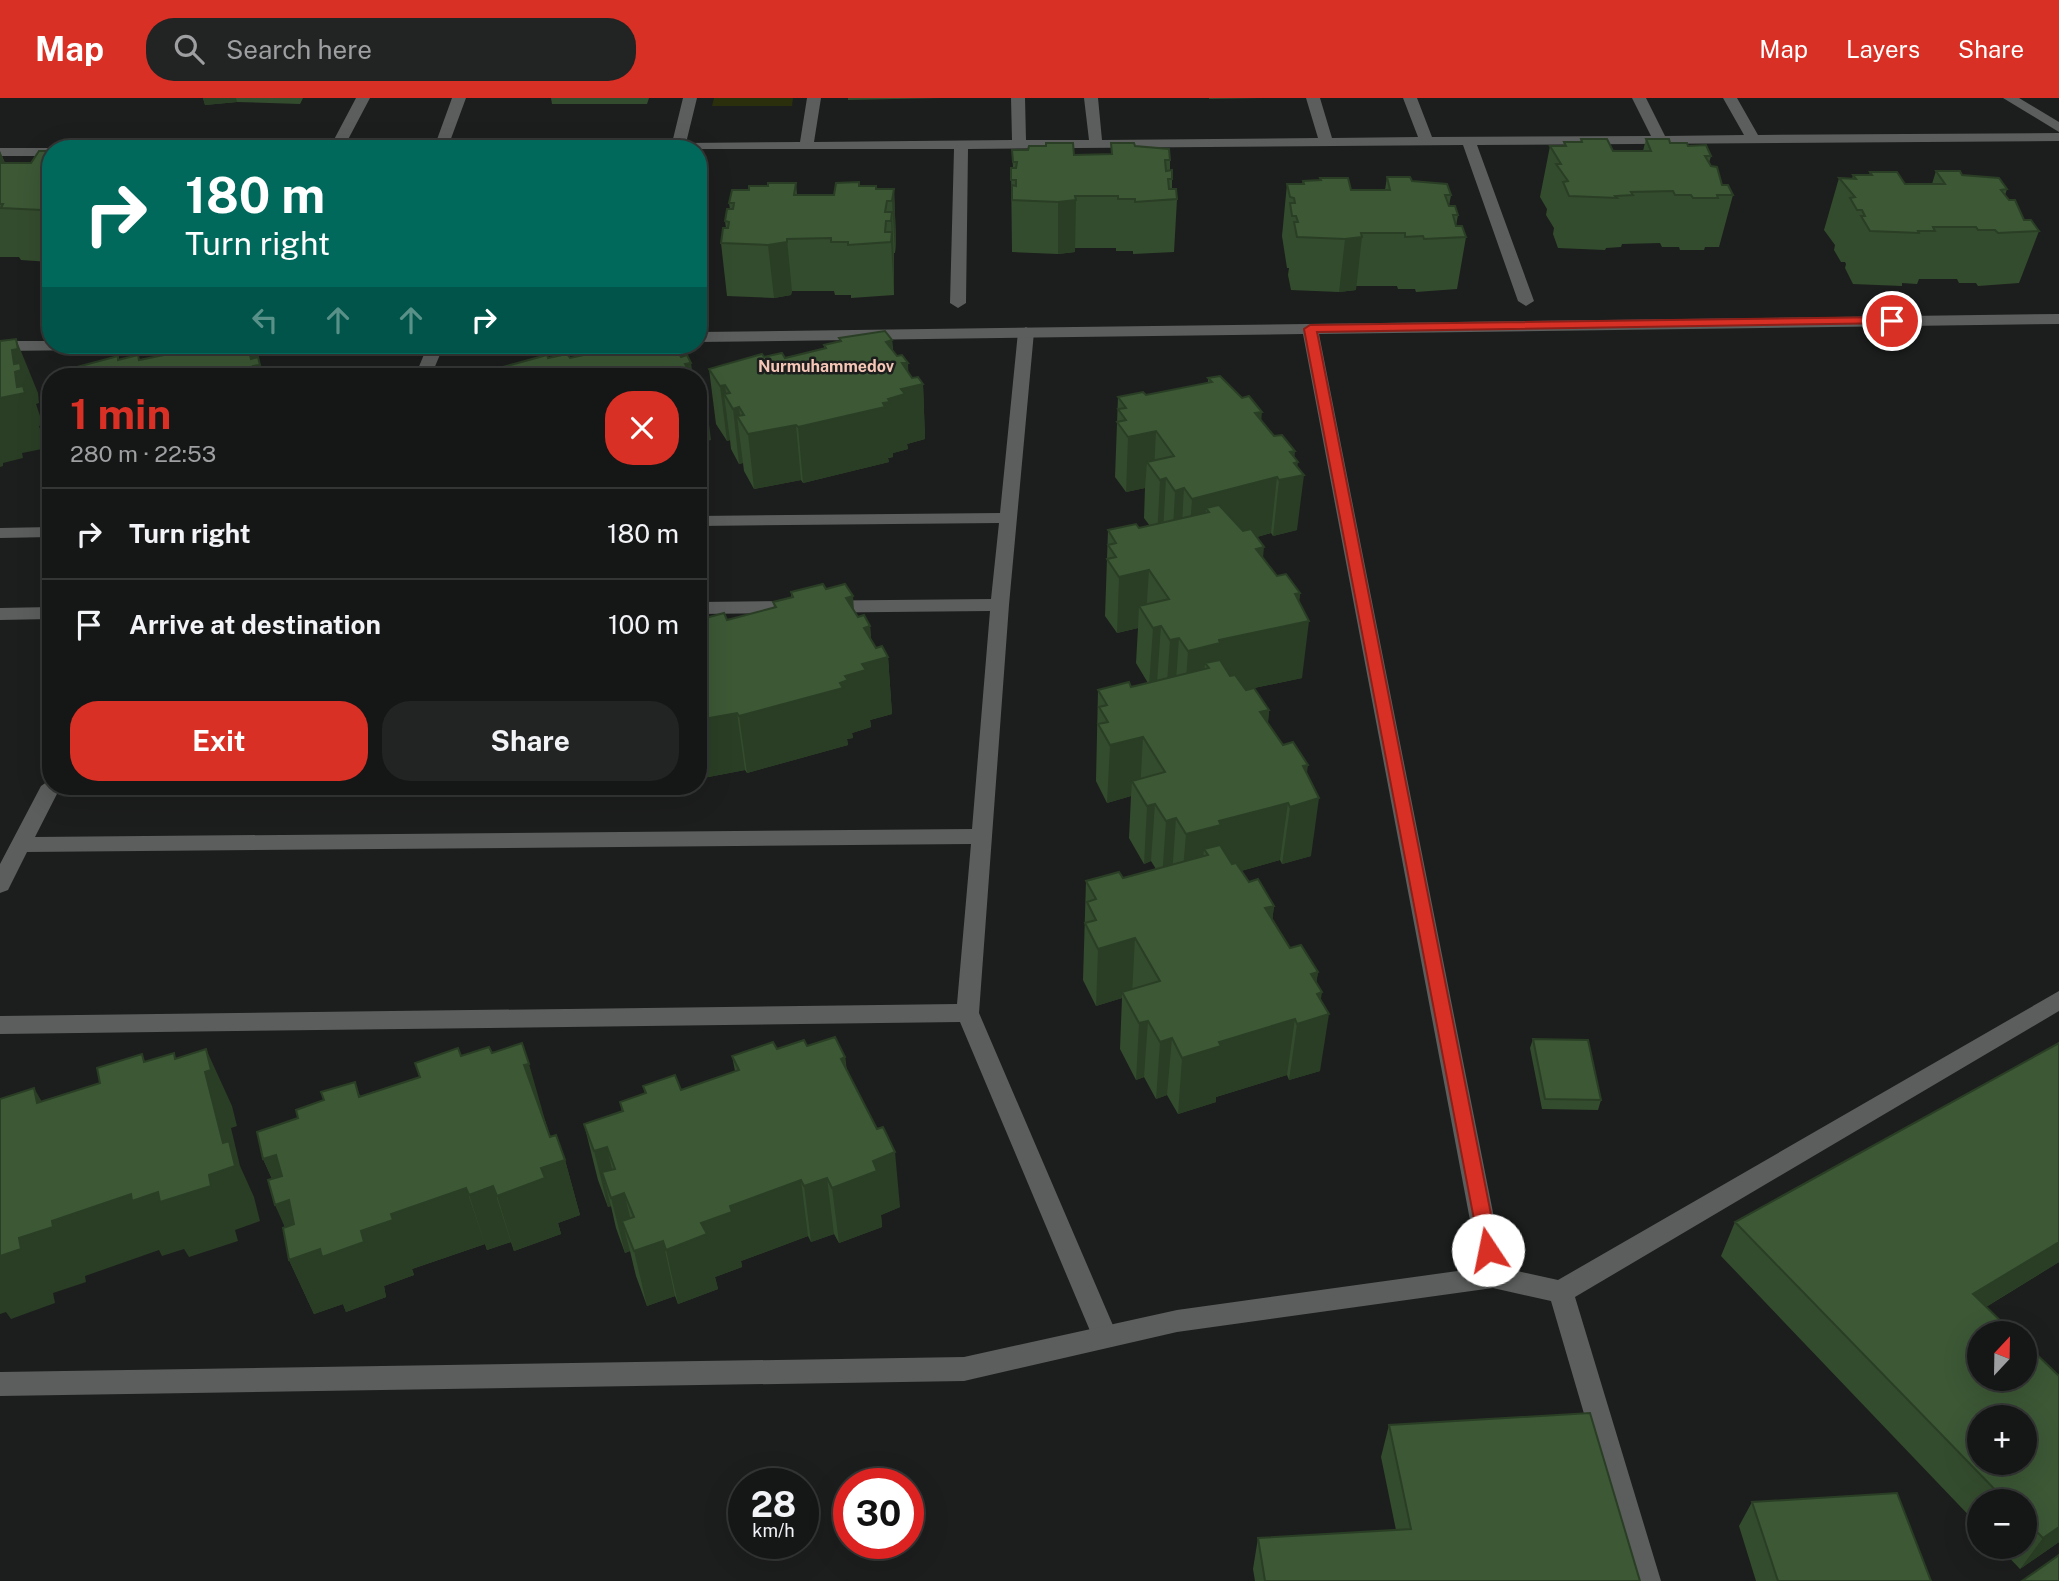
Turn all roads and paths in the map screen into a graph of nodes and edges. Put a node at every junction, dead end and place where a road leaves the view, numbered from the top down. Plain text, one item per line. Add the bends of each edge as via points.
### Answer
1 (363, 98) edge
2 (459, 98) edge
3 (690, 98) edge
4 (814, 98) edge
5 (1018, 98) edge
6 (1091, 98) edge
7 (1313, 98) edge
8 (1410, 98) edge
9 (1639, 98) edge
10 (1730, 98) edge
11 (2010, 98) edge
12 (2059, 128) edge
13 (2059, 137) edge
14 (1753, 139) junction
15 (340, 140) edge
16 (443, 140) edge
17 (680, 140) edge
18 (1660, 140) junction
19 (1426, 141) junction
20 (1326, 142) junction
21 (1468, 142) junction
22 (1096, 144) junction
23 (961, 145) junction
24 (1019, 145) junction
25 (806, 146) junction
26 (707, 147) edge
27 (0, 152) edge
28 (42, 152) edge
29 (1526, 302) dead end
30 (958, 303) dead end
31 (2059, 318) edge
32 (1310, 329) junction
33 (1026, 332) junction
34 (707, 337) edge
35 (0, 346) edge
36 (42, 346) edge
37 (1008, 518) junction
38 (707, 521) edge
39 (42, 532) edge
40 (0, 533) edge
41 (1000, 605) junction
42 (707, 607) edge
43 (0, 614) edge
44 (42, 614) edge
45 (46, 795) edge
46 (982, 836) junction
47 (21, 845) junction
48 (0, 885) edge
49 (2059, 1000) edge
50 (968, 1013) junction
51 (0, 1025) edge
52 (1493, 1277) junction
53 (1561, 1292) junction
54 (1105, 1337) junction
55 (0, 1384) edge
56 (1647, 1581) edge

1 - 15 street
2 - 16 street
3 - 17 street
4 - 25 street
5 - 24 street
6 - 22 street
7 - 20 street
8 - 19 street
9 - 18 street
10 - 14 street
11 - 12 street
13 - 14 street
14 - 18 street
18 - 21 street
19 - 20 street
19 - 21 street
20 - 22 street
21 - 29 street
22 - 24 street
23 - 24 street
23 - 25 street
23 - 30 street
25 - 26 street
27 - 28 street
31 - 32 street
32 - 33 street
32 - 52 street
33 - 34 street
33 - 37 street
35 - 36 street
37 - 38 street
37 - 41 street
39 - 40 street
41 - 42 street
41 - 46 street
43 - 44 street
45 - 47 street
46 - 47 street
46 - 50 street
47 - 48 street
49 - 53 street
50 - 51 street
50 - 54 street
52 - 53 street
52 - 54 street via 1177,1321
53 - 56 street
54 - 55 street via 964,1369

